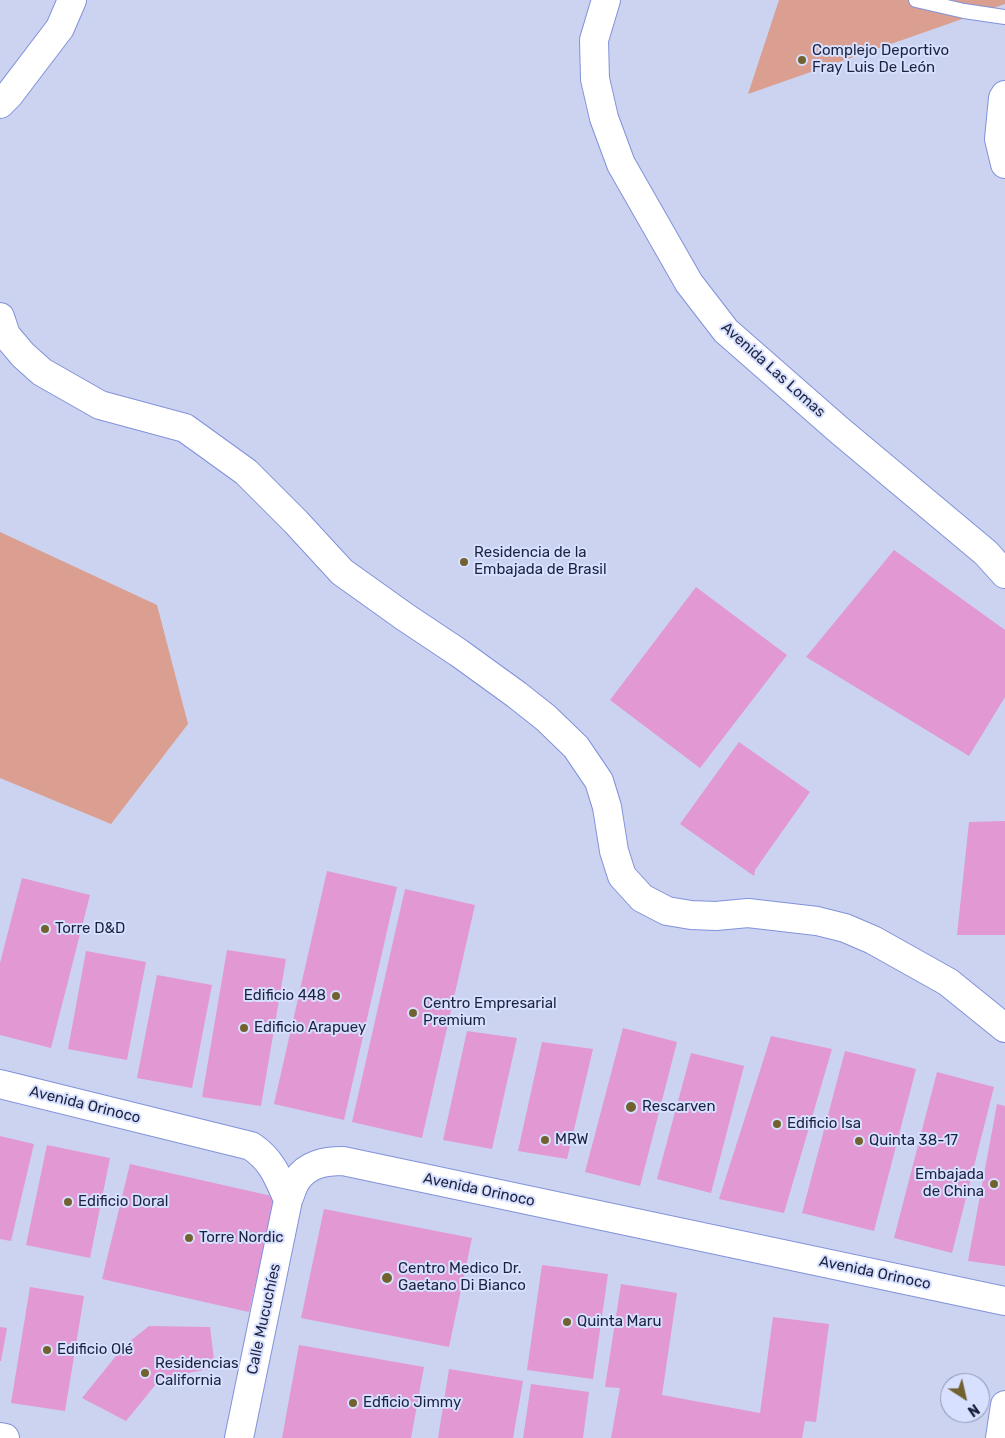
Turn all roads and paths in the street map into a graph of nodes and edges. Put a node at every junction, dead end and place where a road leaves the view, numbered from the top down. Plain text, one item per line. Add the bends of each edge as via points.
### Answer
1 (72, 0) edge
2 (606, 0) edge
3 (916, 0) edge
4 (1005, 17) edge
5 (1005, 95) edge
6 (0, 104) edge
7 (1005, 164) edge
8 (0, 317) edge
9 (1005, 574) edge
10 (1005, 1028) edge
11 (0, 1084) edge
12 (288, 1200) junction
13 (1005, 1301) edge
14 (1005, 1405) edge
15 (0, 1437) edge
16 (5, 1438) edge
17 (239, 1438) edge
18 (1000, 1438) edge

1 - 6 street via 60,28
2 - 9 street, Avenida Las Lomas via 594,40 595,79 604,118 621,164 689,282 726,331 986,553
3 - 4 lane
5 - 7 street via 999,139
8 - 10 street via 6,335 42,372 100,405 185,428 246,472 342,572 546,718 576,747 599,781 622,876 642,898 667,910 691,914 716,916 748,912 845,928 948,982
11 - 12 street, Avenida Orinoco via 251,1146 261,1152 275,1170
12 - 13 street, Avenida Orinoco via 297,1180 311,1167 329,1161 343,1161
12 - 17 street, Calle Mucuchíes
14 - 18 street
15 - 16 street

